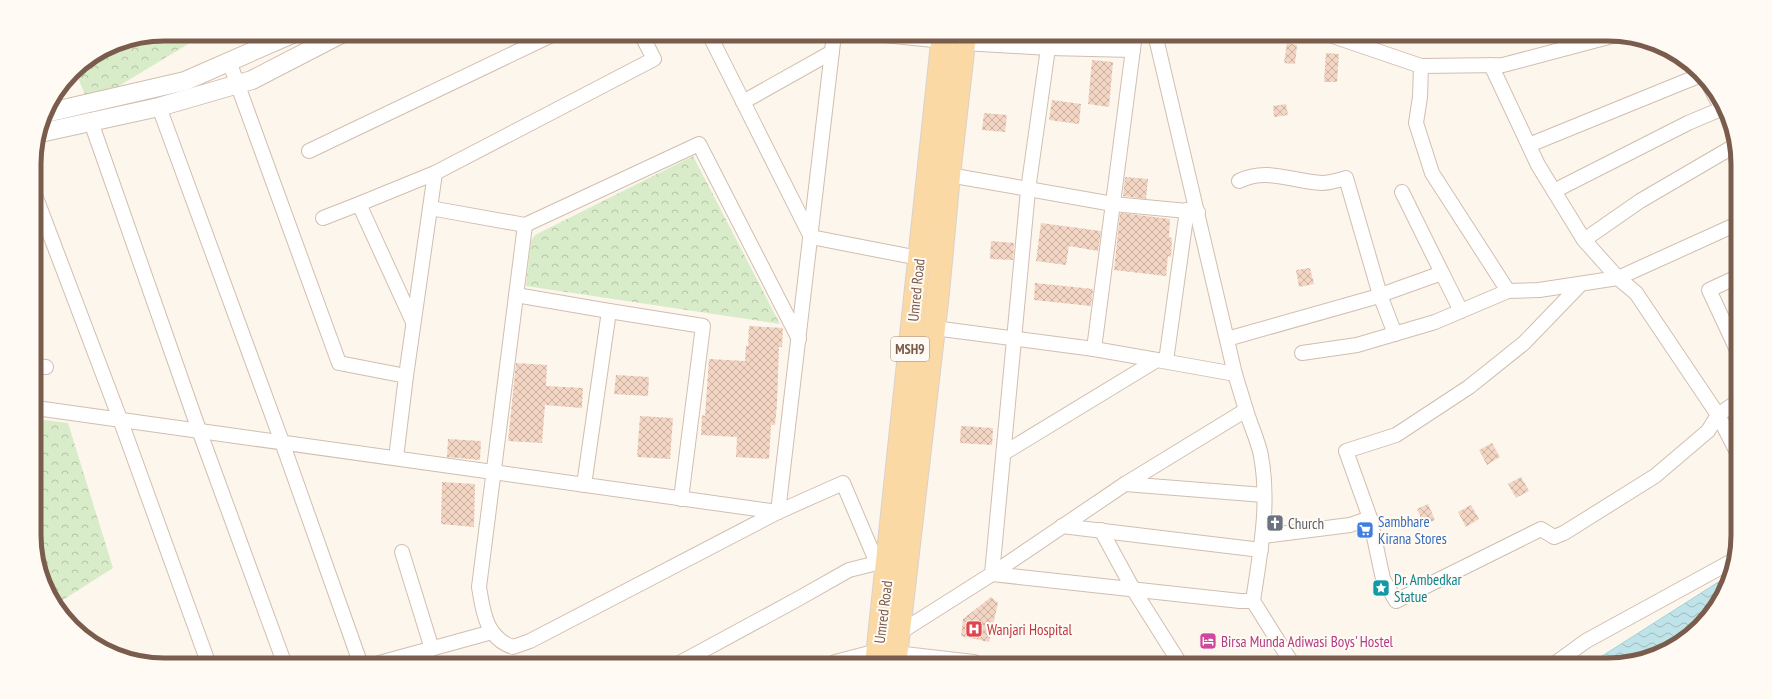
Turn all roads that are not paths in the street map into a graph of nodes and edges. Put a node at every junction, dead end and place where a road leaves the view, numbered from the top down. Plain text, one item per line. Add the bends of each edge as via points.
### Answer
1 (276, 41) edge
2 (327, 41) edge
3 (539, 41) edge
4 (645, 41) edge
5 (712, 41) edge
6 (833, 41) edge
7 (943, 41) edge
8 (965, 41) edge
9 (1049, 41) edge
10 (1134, 41) edge
11 (1156, 41) edge
12 (1350, 41) edge
13 (1593, 41) edge
14 (1133, 50) junction
15 (832, 52) junction
16 (229, 61) junction
17 (1492, 65) junction
18 (1421, 66) junction
19 (1695, 77) edge
20 (236, 85) junction
21 (743, 102) junction
22 (159, 107) junction
23 (1718, 109) edge
24 (53, 111) edge
25 (91, 122) junction
26 (45, 132) edge
27 (1529, 145) junction
28 (1730, 148) edge
29 (309, 150) dead end
30 (435, 173) junction
31 (949, 175) junction
32 (1240, 181) dead end
33 (1028, 190) junction
34 (1554, 191) junction
35 (1402, 192) dead end
36 (358, 204) junction
37 (1113, 204) junction
38 (430, 208) junction
39 (1192, 211) junction
40 (41, 212) edge
41 (323, 218) dead end
42 (524, 225) junction
43 (1731, 227) edge
44 (811, 237) junction
45 (1584, 240) junction
46 (920, 258) junction
47 (1442, 273) junction
48 (1618, 278) junction
49 (1731, 280) edge
50 (1581, 284) junction
51 (1508, 291) junction
52 (516, 295) junction
53 (1380, 295) junction
54 (610, 311) junction
55 (1461, 311) junction
56 (413, 322) junction
57 (934, 328) junction
58 (1395, 334) junction
59 (1731, 336) edge
60 (1014, 338) junction
61 (799, 339) junction
62 (1227, 339) junction
63 (1094, 349) junction
64 (1302, 353) dead end
65 (1161, 360) junction
66 (1235, 374) junction
67 (406, 376) junction
68 (1731, 406) edge
69 (41, 409) edge
70 (1246, 410) junction
71 (1718, 415) junction
72 (120, 419) junction
73 (199, 430) junction
74 (1731, 440) edge
75 (282, 442) junction
76 (1004, 453) junction
77 (396, 458) junction
78 (493, 473) junction
79 (1125, 484) junction
80 (584, 485) junction
81 (1264, 495) junction
82 (681, 498) junction
83 (778, 512) junction
84 (1370, 518) junction
85 (1062, 526) junction
86 (1101, 530) junction
87 (1264, 536) junction
88 (1261, 550) junction
89 (402, 552) dead end
90 (891, 564) junction
91 (1727, 564) edge
92 (992, 574) junction
93 (1133, 589) junction
94 (1253, 600) junction
95 (492, 632) junction
96 (890, 632) junction
97 (432, 648) junction
98 (205, 658) edge
99 (282, 658) edge
100 (358, 658) edge
101 (397, 658) edge
102 (689, 658) edge
103 (886, 658) edge
104 (1177, 658) edge
105 (1288, 658) edge
106 (1563, 658) edge

1 - 16 street
2 - 20 street via 252,80
3 - 29 street
4 - 30 street via 654,59
5 - 21 street
6 - 15 street
7 - 46 main road, Umred Road / MSH9
8 - 31 main road
9 - 14 street
9 - 33 street
10 - 14 street
11 - 39 street
12 - 18 street
13 - 17 street via 1503,65
14 - 37 street
15 - 21 street
15 - 44 street
16 - 20 street
16 - 24 street via 185,81
17 - 18 street
17 - 27 street
18 - 51 street via 1416,123 1432,173
19 - 27 street
20 - 22 street
20 - 67 street via 338,363
21 - 44 street
22 - 25 street
22 - 75 street
23 - 34 street
25 - 26 street
25 - 73 street
27 - 34 street
28 - 45 street via 1640,201
30 - 36 street
30 - 38 street
31 - 33 street
31 - 57 main road
32 - 53 street via 1264,174 1322,183 1346,178
33 - 37 street
33 - 60 street
34 - 45 street
35 - 47 street
36 - 41 street
36 - 56 street
37 - 39 street
37 - 63 street
38 - 42 street
38 - 56 street
39 - 62 street
39 - 65 street
40 - 72 street
42 - 52 street
42 - 61 street via 699,144
43 - 48 street
44 - 46 street
44 - 61 street
45 - 48 street
46 - 90 main road, Umred Road / MSH9
47 - 53 street
47 - 55 street
48 - 50 street
48 - 71 street via 1636,293
49 - 59 street via 1709,290
50 - 51 street
50 - 84 street via 1524,343 1469,387 1396,435 1346,451
51 - 55 street
52 - 54 street
52 - 78 street
53 - 58 street
53 - 62 street
54 - 80 street
54 - 82 street via 703,326
55 - 58 street
56 - 67 street
57 - 60 street
57 - 90 main road
58 - 64 street via 1357,345
60 - 63 street
60 - 76 street
61 - 83 street
62 - 66 street
63 - 65 street
65 - 66 street
65 - 76 street
66 - 70 street
67 - 77 street
68 - 71 street
69 - 72 street
70 - 79 street
70 - 81 street via 1261,454
71 - 74 street
71 - 84 street via 1708,431 1655,476 1564,533 1554,537 1540,529 1396,601 1383,579
72 - 73 street
72 - 98 street
73 - 75 street
73 - 99 street
75 - 77 street
75 - 100 street
76 - 92 street
77 - 78 street
78 - 80 street
78 - 95 street via 479,586 484,617
79 - 81 street
79 - 85 street
80 - 82 street
81 - 87 street
82 - 83 street
83 - 90 street via 843,483
83 - 95 street via 530,641 514,647 504,644
84 - 87 street via 1350,525
85 - 86 street
85 - 92 street
86 - 88 street
86 - 93 street
87 - 88 street
88 - 94 street
89 - 97 street
90 - 96 main road, Umred Road / MSH9
90 - 102 street via 849,570
91 - 106 street via 1586,641
92 - 93 street
92 - 96 street
93 - 94 street via 1240,601
93 - 104 street
94 - 105 street
95 - 97 street
96 - 103 main road, Umred Road / MSH9
97 - 101 street

